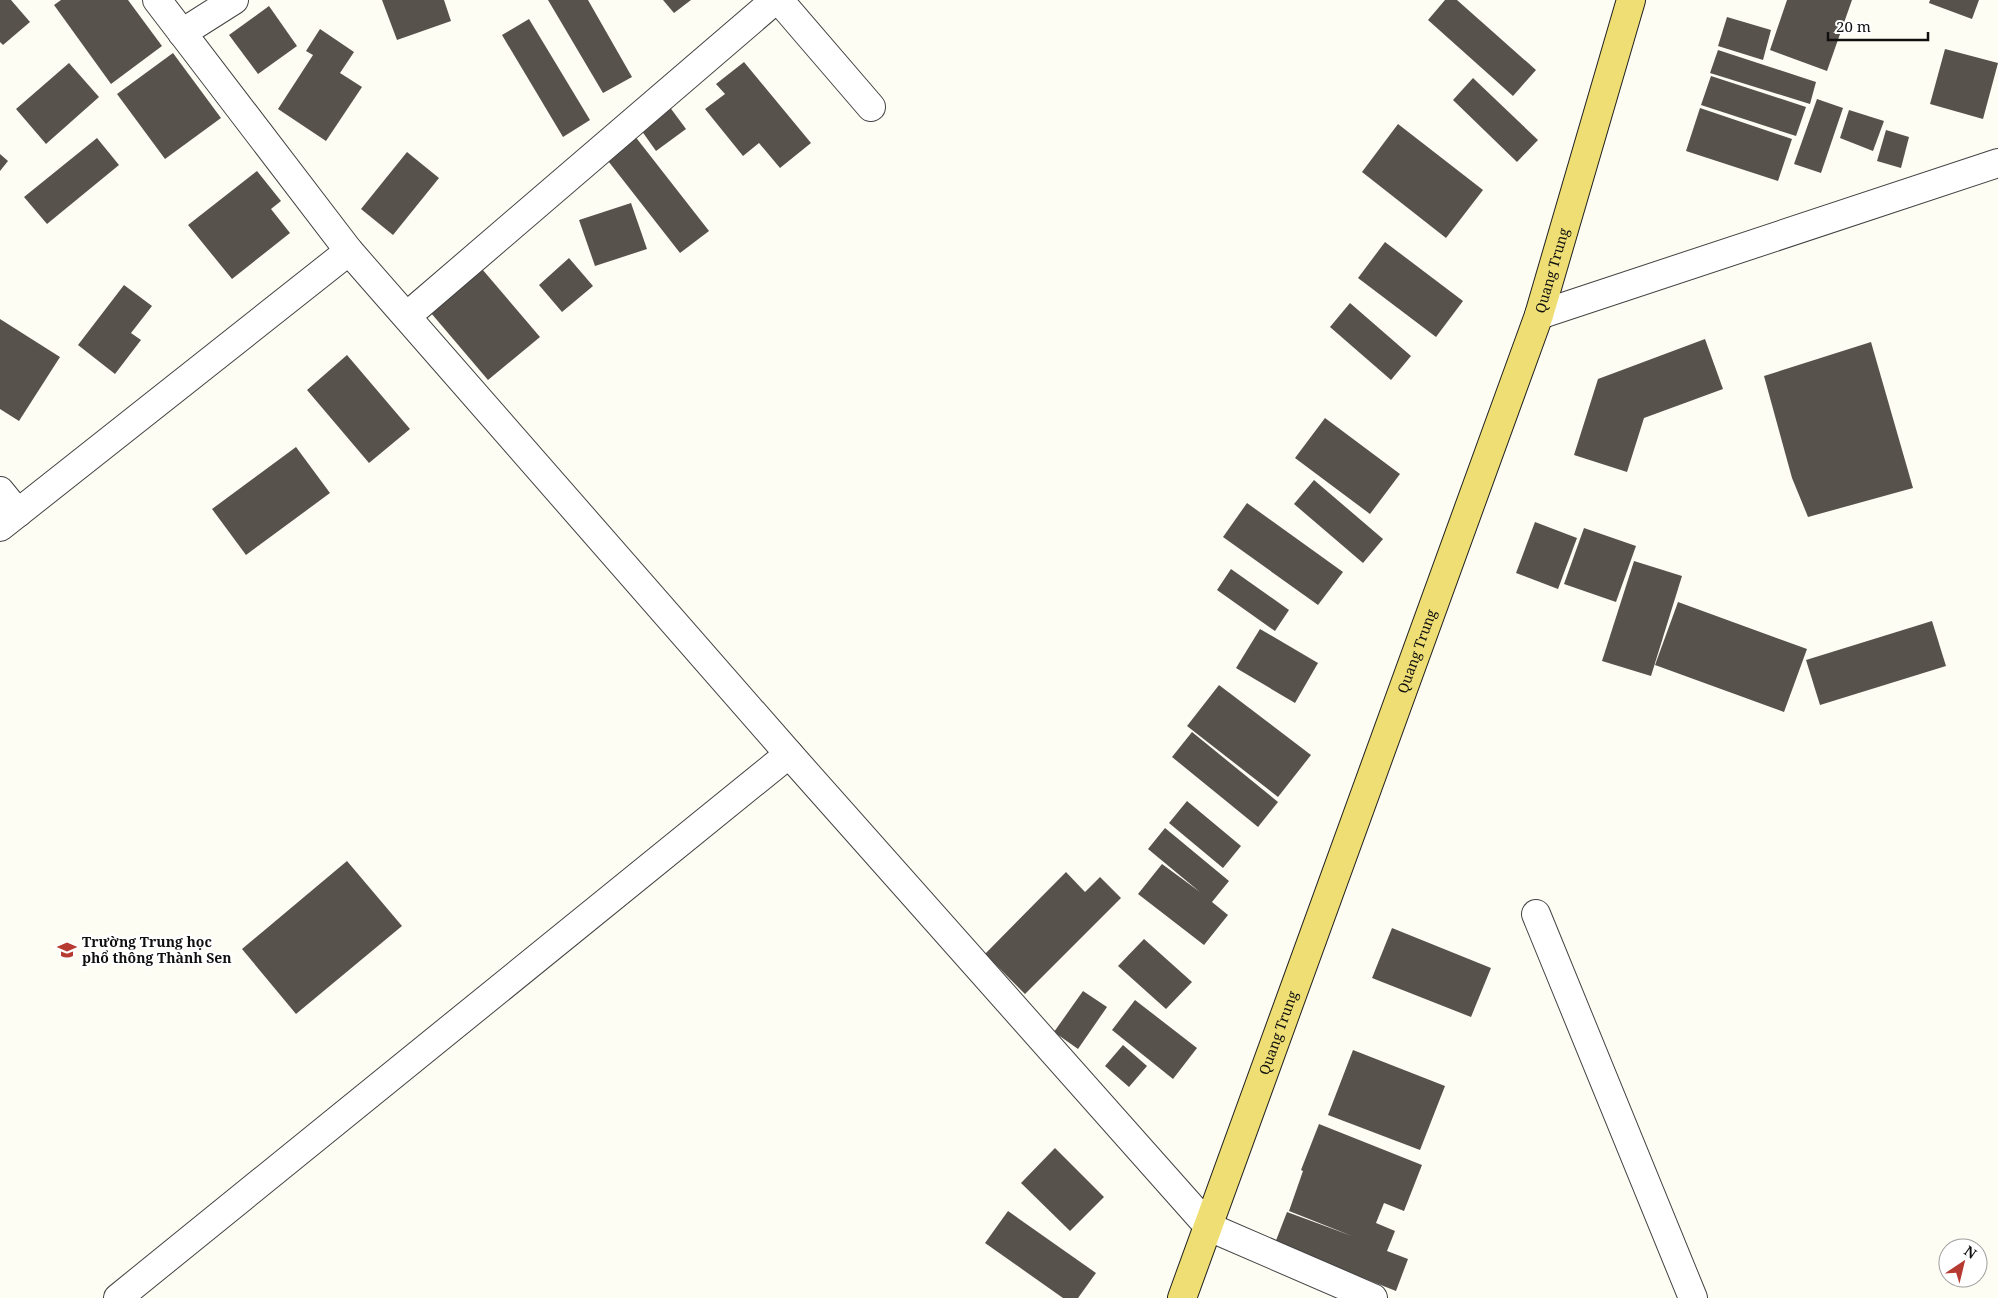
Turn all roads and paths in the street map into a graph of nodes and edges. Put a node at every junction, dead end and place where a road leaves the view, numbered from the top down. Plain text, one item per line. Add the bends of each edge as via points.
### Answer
1 (157, 0) edge
2 (234, 0) edge
3 (775, 0) edge
4 (779, 0) edge
5 (1631, 0) edge
6 (182, 33) junction
7 (871, 107) dead end
8 (1998, 163) edge
9 (348, 251) junction
10 (1539, 315) junction
11 (407, 316) junction
12 (0, 491) edge
13 (9, 520) edge
14 (790, 754) junction
15 (1536, 914) dead end
16 (1209, 1227) junction
17 (118, 1298) edge
18 (1182, 1298) edge
19 (1372, 1298) edge
20 (1693, 1298) edge

1 - 6 street
2 - 6 street
3 - 11 street
4 - 7 street
5 - 10 main road, Quang Trung
6 - 9 street
8 - 10 street
9 - 11 street
9 - 13 street
10 - 16 main road, Quang Trung
11 - 14 street
12 - 13 street
14 - 16 street
14 - 17 street
15 - 20 street
16 - 18 main road, Quang Trung
16 - 19 street

